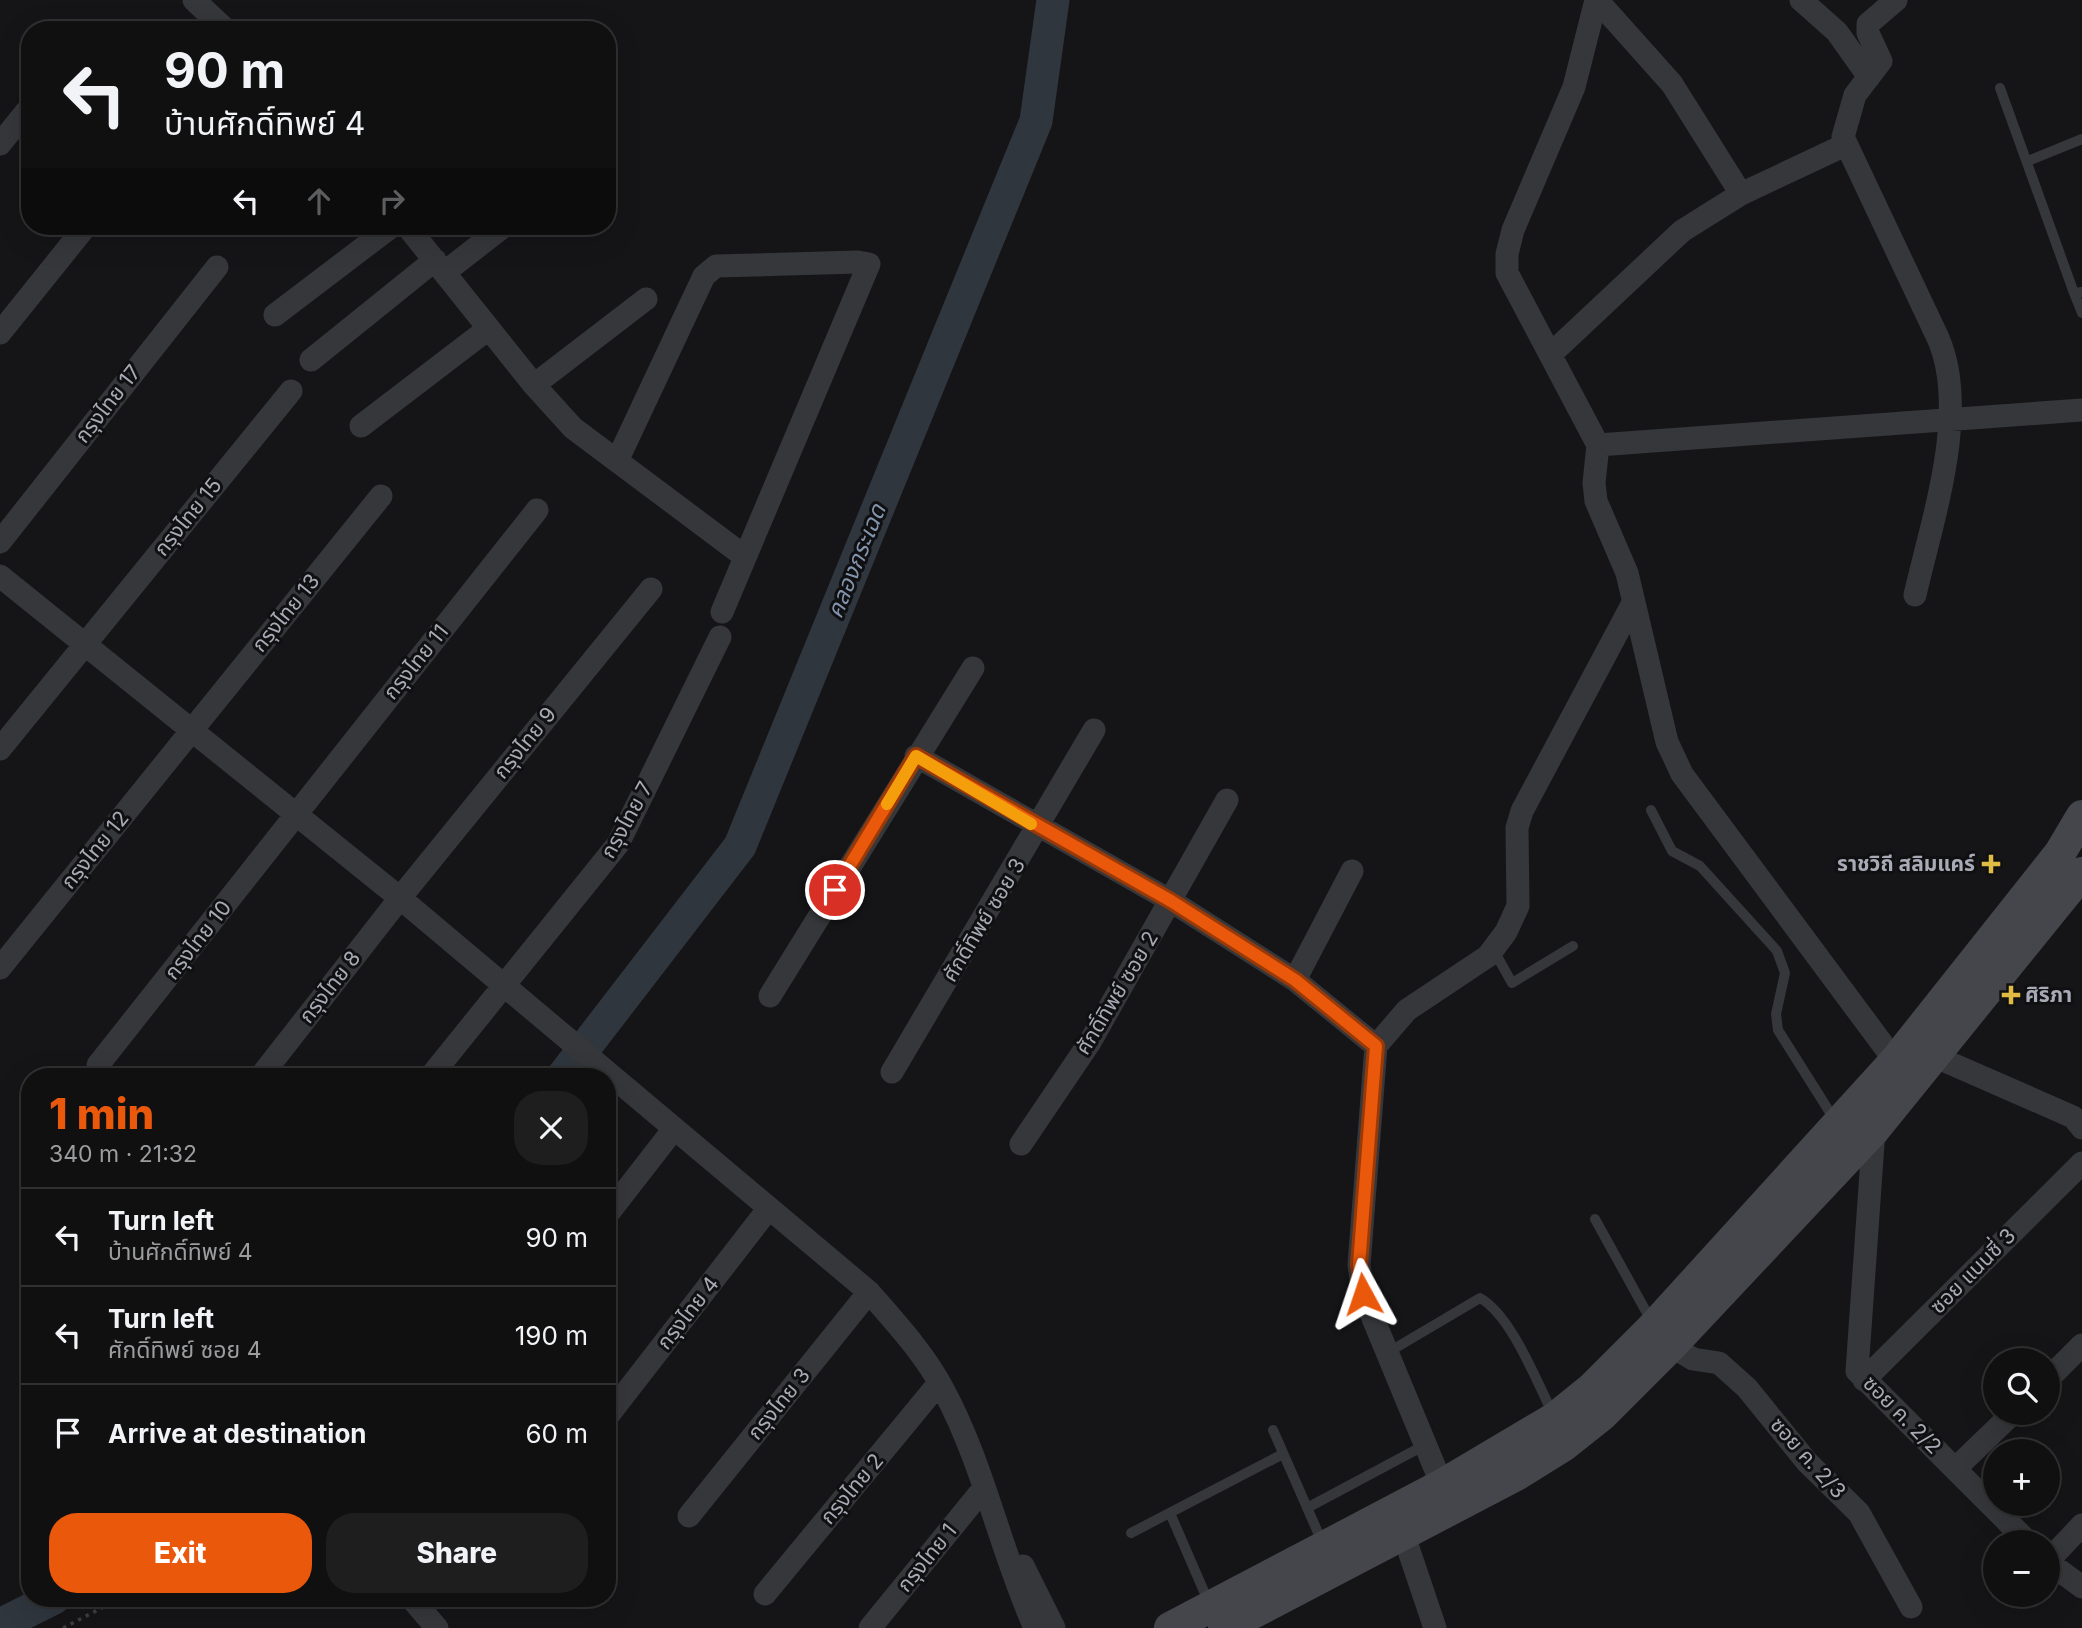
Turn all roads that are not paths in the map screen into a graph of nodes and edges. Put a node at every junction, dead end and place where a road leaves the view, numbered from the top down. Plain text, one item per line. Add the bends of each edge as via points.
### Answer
1 (194, 0) edge
2 (1596, 0) edge
3 (1801, 0) edge
4 (1896, 0) edge
5 (216, 21) edge
6 (1869, 77) junction
7 (2000, 88) dead end
8 (21, 118) edge
9 (2082, 139) edge
10 (0, 144) edge
11 (1845, 145) junction
12 (2028, 161) junction
13 (1741, 194) junction
14 (79, 235) edge
15 (380, 235) edge
16 (414, 235) edge
17 (490, 235) edge
18 (440, 266) junction
19 (216, 267) dead end
20 (2078, 293) edge
21 (646, 299) dead end
22 (2082, 313) edge
23 (275, 315) dead end
24 (488, 329) junction
25 (0, 333) edge
26 (1552, 353) junction
27 (310, 360) dead end
28 (534, 385) junction
29 (292, 391) dead end
30 (2082, 410) edge
31 (1949, 421) junction
32 (360, 426) dead end
33 (1598, 445) junction
34 (617, 461) junction
35 (381, 496) dead end
36 (537, 510) dead end
37 (0, 541) edge
38 (744, 556) junction
39 (0, 576) edge
40 (651, 589) dead end
41 (1915, 595) dead end
42 (1633, 603) junction
43 (722, 612) dead end
44 (720, 637) dead end
45 (84, 644) junction
46 (973, 668) dead end
47 (1094, 730) dead end
48 (191, 731) junction
49 (0, 749) edge
50 (916, 756) junction
51 (1227, 800) dead end
52 (1651, 810) dead end
53 (295, 814) junction
54 (2082, 816) edge
55 (1039, 828) junction
56 (1352, 871) dead end
57 (2082, 873) edge
58 (400, 898) junction
59 (1171, 901) junction
60 (1573, 946) dead end
61 (1493, 949) junction
62 (0, 968) edge
63 (1295, 980) junction
64 (505, 985) junction
65 (770, 996) dead end
66 (1376, 1046) junction
67 (1937, 1057) junction
68 (1895, 1061) junction
69 (98, 1065) dead end
70 (267, 1068) edge
71 (438, 1068) edge
72 (600, 1068) edge
73 (892, 1072) dead end
74 (616, 1082) edge
75 (1838, 1124) junction
76 (2082, 1128) edge
77 (673, 1130) junction
78 (1874, 1130) junction
79 (1021, 1144) dead end
80 (2082, 1163) edge
81 (1807, 1180) junction
82 (616, 1204) edge
83 (769, 1208) junction
84 (1595, 1219) dead end
85 (869, 1292) junction
86 (1662, 1336) junction
87 (2082, 1345) edge
88 (1387, 1353) junction
89 (2060, 1367) edge
90 (1864, 1380) junction
91 (939, 1383) junction
92 (616, 1405) edge
93 (1555, 1418) junction
94 (2001, 1425) edge
95 (1273, 1430) dead end
96 (1425, 1445) junction
97 (1283, 1454) junction
98 (1956, 1468) junction
99 (1442, 1485) junction
100 (984, 1488) junction
101 (1307, 1508) junction
102 (1170, 1513) junction
103 (689, 1516) dead end
104 (998, 1524) junction
105 (2082, 1525) edge
106 (2016, 1530) edge
107 (1132, 1533) dead end
108 (1403, 1533) junction
109 (1324, 1547) junction
110 (2060, 1548) edge
111 (2060, 1570) edge
112 (2082, 1587) edge
113 (765, 1594) dead end
114 (1911, 1606) dead end
115 (419, 1607) edge
116 (1233, 1620) edge
117 (437, 1628) edge
118 (870, 1628) edge
119 (1035, 1628) edge
120 (1054, 1628) edge
121 (1170, 1628) edge
122 (1435, 1628) edge

1 - 5 street
2 - 13 street via 1672,84
2 - 26 street via 1574,87 1507,254 1512,288
3 - 6 street via 1837,32
4 - 6 street via 1868,24 1881,61
6 - 11 street via 1855,95 1843,137
7 - 12 lane
8 - 10 street
9 - 12 lane
11 - 13 street
11 - 31 street via 1944,351
12 - 20 lane
13 - 26 street via 1682,231
14 - 25 street
15 - 23 street
16 - 18 street
17 - 18 street
18 - 24 street
18 - 27 street
19 - 37 street, กรุงไทย 17
20 - 22 lane
21 - 28 street
24 - 28 street
24 - 32 street
26 - 33 street
28 - 34 street via 573,428
29 - 45 street, กรุงไทย 15
30 - 31 street
31 - 33 street
31 - 41 street via 1941,482
33 - 42 street via 1596,501 1627,573
34 - 38 street
34 - 38 street via 704,276 716,266 869,264
35 - 48 street, กรุงไทย 13
36 - 53 street, กรุงไทย 11
38 - 43 street
39 - 45 street
40 - 58 street, กรุงไทย 9
42 - 61 street via 1522,810 1516,836 1518,906
42 - 68 street via 1667,742 1682,774
44 - 64 street, กรุงไทย 7 via 618,844
45 - 48 street
45 - 49 street, กรุงไทย 15
46 - 50 street
47 - 55 street, ศักดิ์ทิพย์ ซอย 3
48 - 53 street
48 - 62 street, กรุงไทย 12
50 - 55 street
50 - 65 street
51 - 59 street, ศักดิ์ทิพย์ ซอย 2
52 - 75 lane via 1672,851 1700,866 1776,951 1785,973 1776,1014 1778,1030
53 - 58 street
53 - 69 street, กรุงไทย 10
54 - 68 street via 2060,853
55 - 59 street
55 - 73 street, ศักดิ์ทิพย์ ซอย 3
56 - 63 street
57 - 67 street
58 - 64 street
58 - 70 street, กรุงไทย 8
59 - 63 street
59 - 79 street, ศักดิ์ทิพย์ ซอย 2 via 1090,1042
60 - 61 lane via 1512,983
61 - 66 street via 1407,1010
63 - 66 street
64 - 71 street, กรุงไทย 7
64 - 72 street
66 - 88 street via 1359,1265 1363,1294
67 - 76 street via 2073,1117
67 - 78 street
68 - 75 street
74 - 77 street
75 - 81 street
77 - 82 street
77 - 83 street
78 - 81 street
78 - 90 street, ซอย ค. 2/2 via 1856,1363
80 - 90 street, ซอย แนนซี่ 3
81 - 86 street
83 - 85 street
83 - 92 street, กรุงไทย 4
84 - 86 lane
85 - 91 street
85 - 103 street, กรุงไทย 3
86 - 93 street
86 - 108 street via 1602,1415 1563,1446
86 - 114 street, ซอย ค. 2/3 via 1693,1359 1719,1363 1747,1388 1807,1462 1859,1513
87 - 89 street
88 - 93 lane via 1480,1298 1492,1305 1508,1328
88 - 96 street
90 - 98 street, ซอย ค. 2/2
91 - 100 street
91 - 113 street, กรุงไทย 2
93 - 99 street
94 - 98 street
95 - 97 lane
96 - 99 street
96 - 101 lane
97 - 101 lane
97 - 102 lane
98 - 106 street, ซอย ค. 2/2
99 - 109 street
100 - 104 street
100 - 118 street, กรุงไทย 1
101 - 109 lane
102 - 107 lane
102 - 116 lane
104 - 119 street via 1014,1582
104 - 120 street
105 - 110 street
108 - 116 street
108 - 122 street
109 - 116 street
111 - 112 street
115 - 117 street
116 - 121 street

